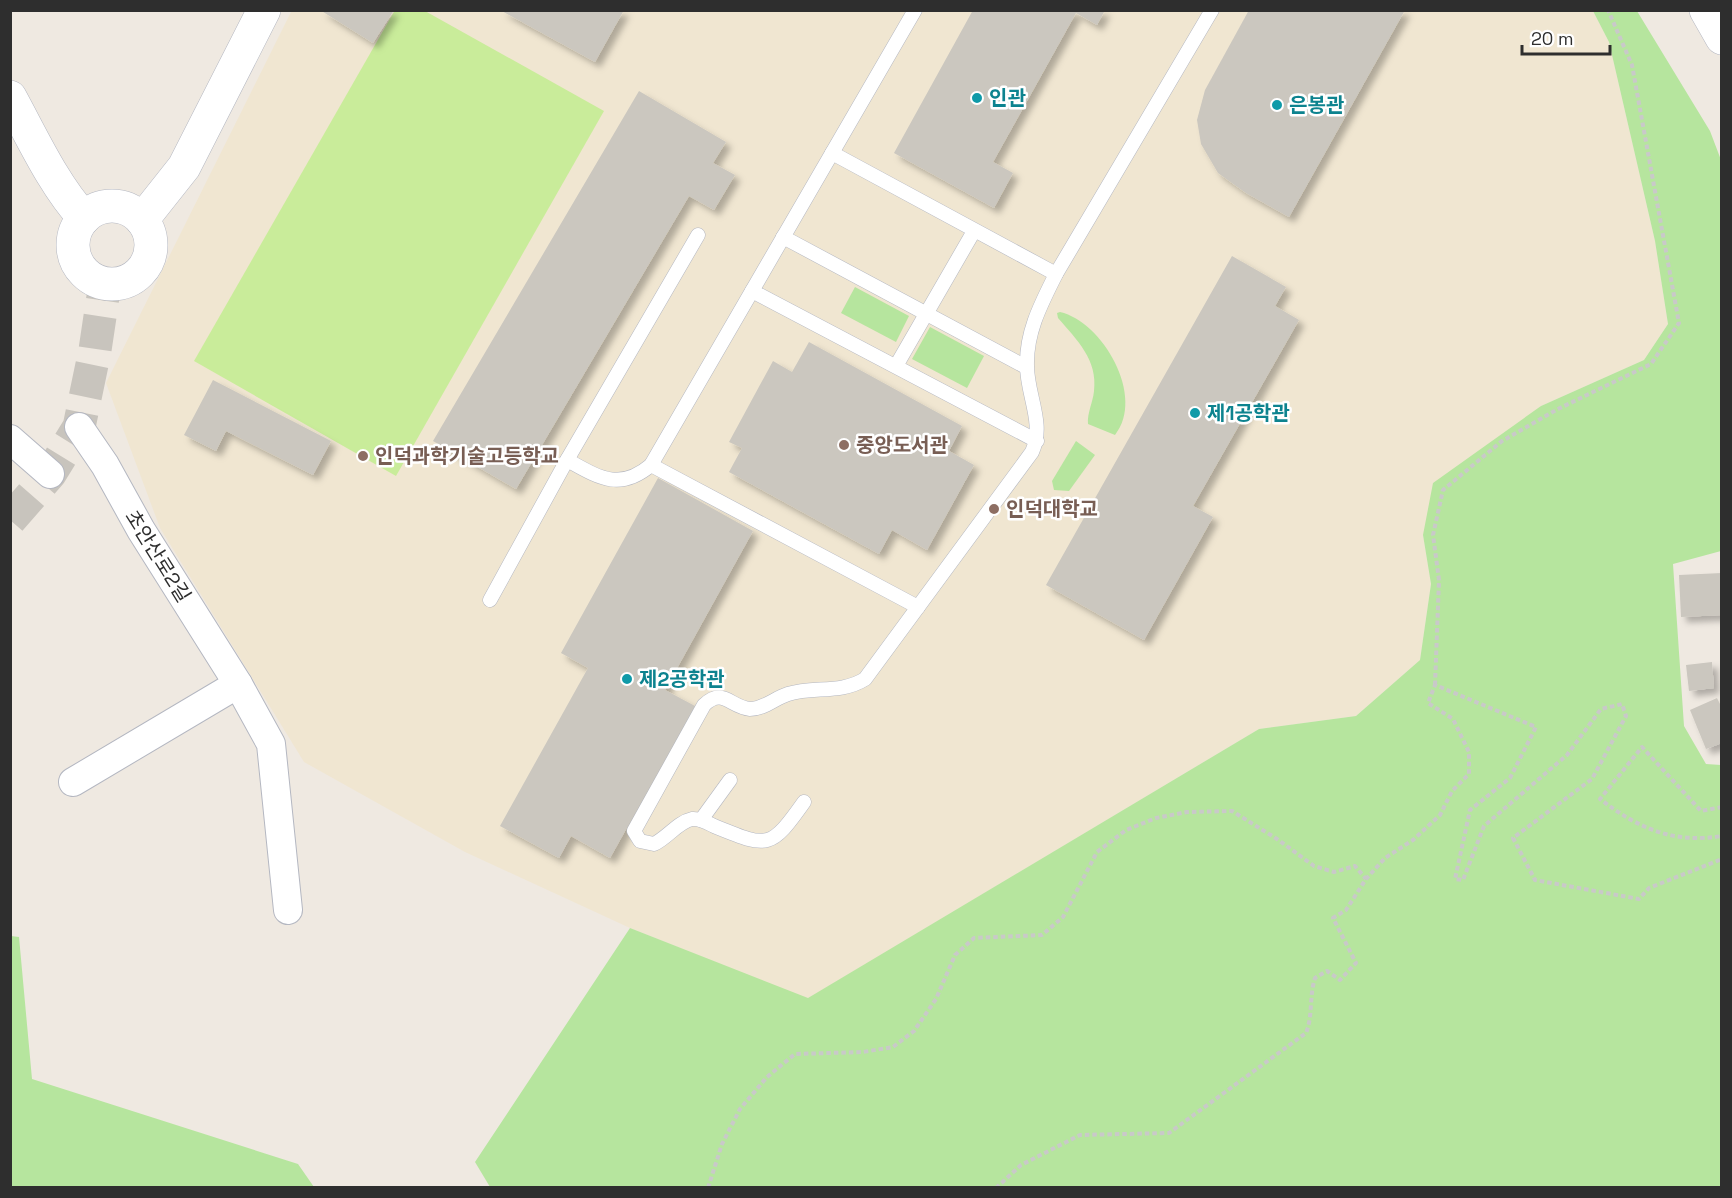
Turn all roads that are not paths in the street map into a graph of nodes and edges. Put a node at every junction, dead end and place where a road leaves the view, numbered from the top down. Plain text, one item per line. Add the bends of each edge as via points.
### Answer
1 (264, 10) edge
2 (915, 10) edge
3 (1212, 10) edge
4 (1706, 10) edge
5 (1722, 38) edge
6 (10, 97) edge
7 (832, 153) junction
8 (84, 218) junction
9 (142, 220) junction
10 (974, 231) junction
11 (698, 235) dead end
12 (783, 237) junction
13 (1056, 274) junction
14 (752, 291) junction
15 (927, 314) junction
16 (896, 366) junction
17 (1026, 367) junction
18 (79, 427) dead end
19 (10, 439) edge
20 (1038, 441) junction
21 (567, 460) junction
22 (651, 465) junction
23 (50, 474) dead end
24 (490, 600) dead end
25 (918, 607) junction
26 (238, 684) junction
27 (730, 780) dead end
28 (73, 782) dead end
29 (804, 802) dead end
30 (701, 820) junction
31 (288, 910) dead end

1 - 9 street via 184,167
2 - 7 lane
3 - 13 lane
4 - 5 street
6 - 8 street
7 - 10 lane
7 - 12 lane
8 - 9 street via 99,208 113,206
8 - 9 street via 74,237 73,251 78,264 86,274 111,284 131,279 146,265 151,239
10 - 13 lane
10 - 15 lane
11 - 21 lane
12 - 14 lane
12 - 15 lane
13 - 17 lane via 1030,332
14 - 16 lane
14 - 22 lane
15 - 16 lane
15 - 17 lane
16 - 20 lane
17 - 20 lane
18 - 26 street, 초안산로2길
19 - 23 street
20 - 25 lane via 1021,470
21 - 22 lane via 602,479 618,481
21 - 24 lane
22 - 25 lane
25 - 30 lane via 865,680 846,688 799,691 759,708 748,709 718,697 704,705 634,831 640,841 654,844 686,822
26 - 28 street
26 - 31 street, 초안산로2길 via 272,744
27 - 30 lane
29 - 30 lane via 781,834 767,841 747,839

